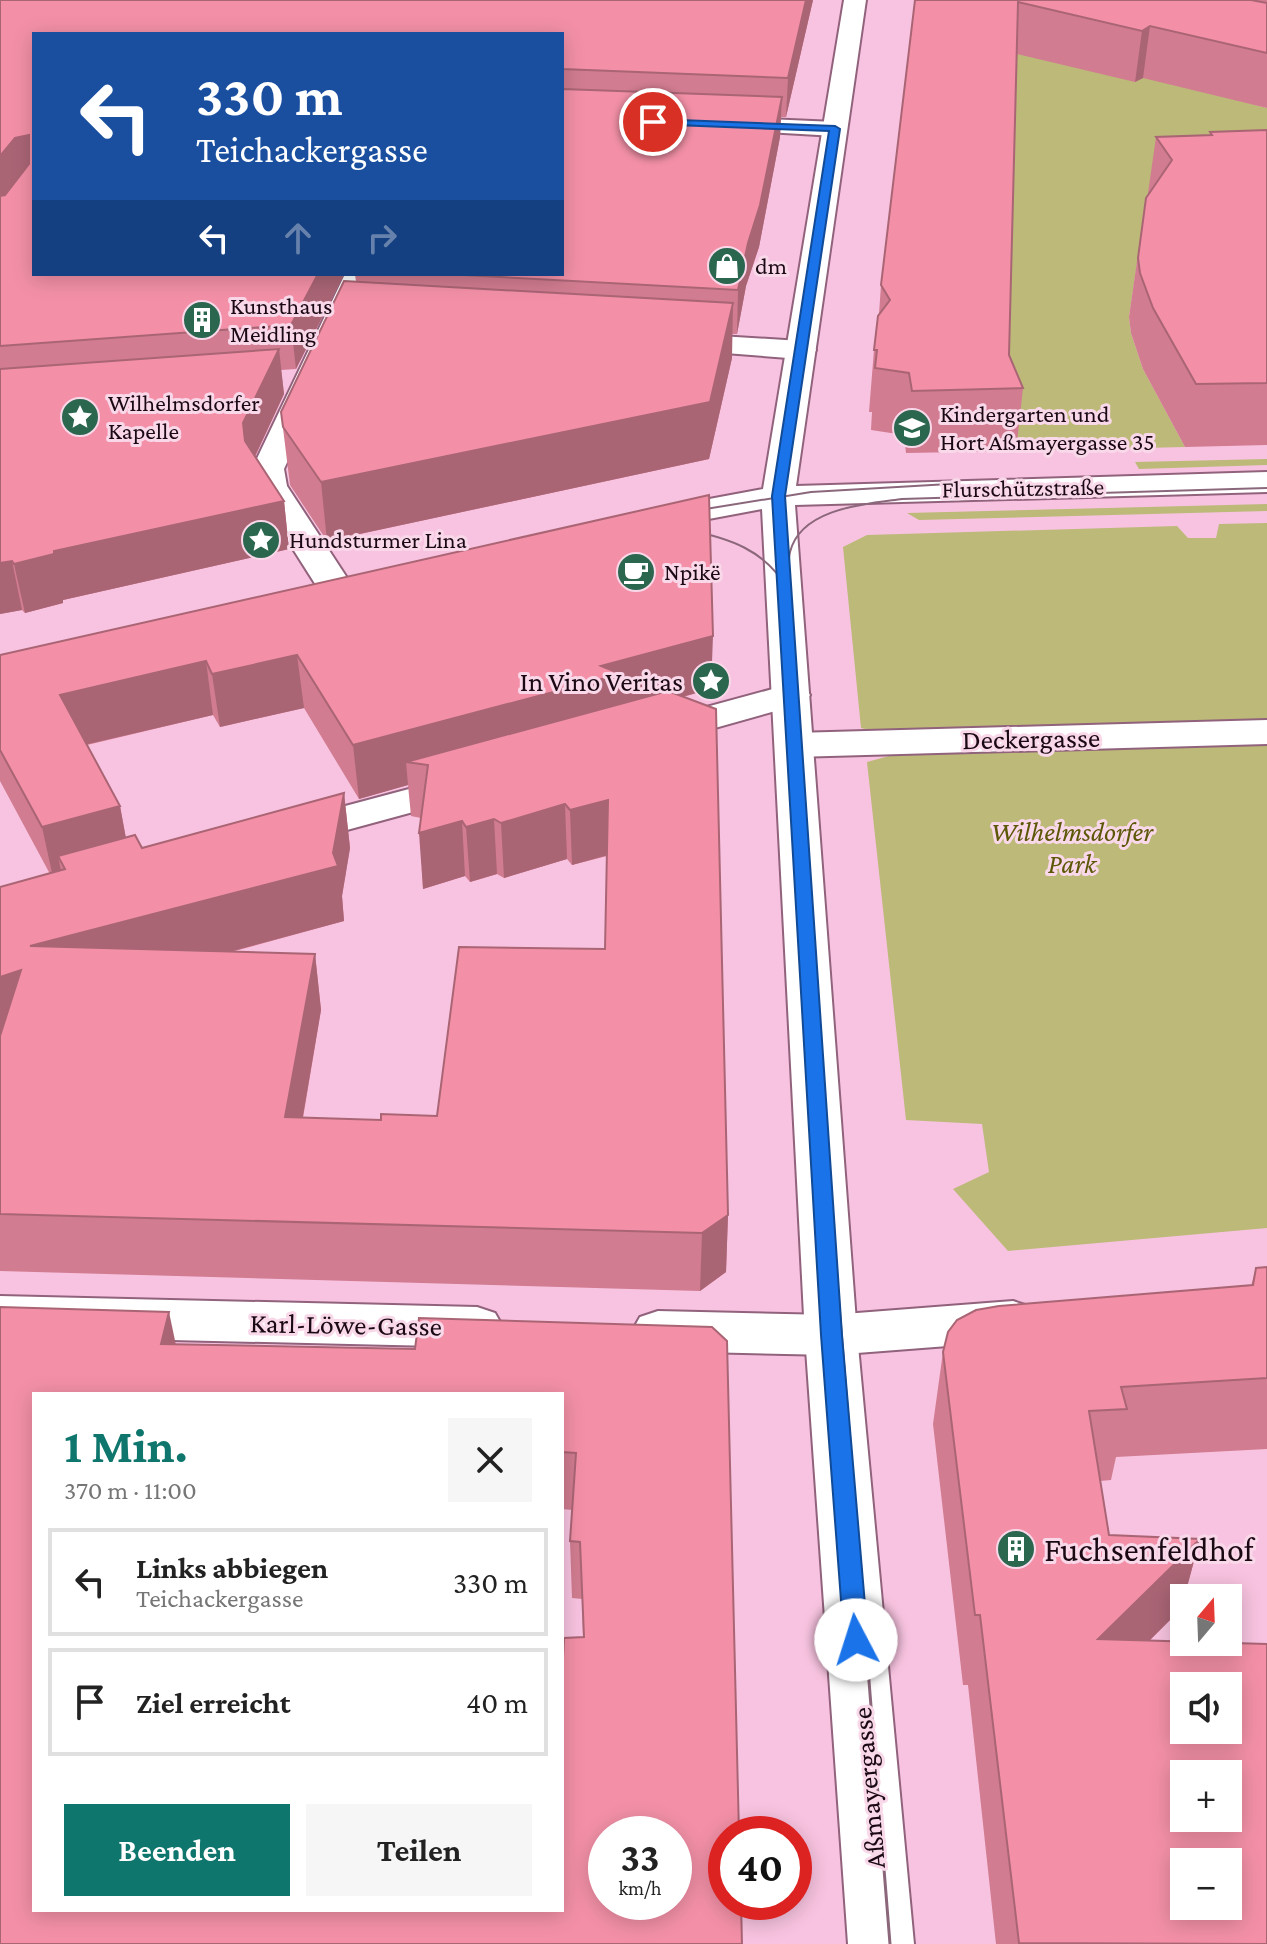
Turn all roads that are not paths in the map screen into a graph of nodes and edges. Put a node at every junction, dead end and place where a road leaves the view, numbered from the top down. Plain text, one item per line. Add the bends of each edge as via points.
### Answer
1 (857, 3) edge
2 (699, 124) edge
3 (835, 129) junction
4 (359, 276) edge
5 (646, 341) edge
6 (801, 350) junction
7 (1267, 482) edge
8 (778, 496) junction
9 (622, 526) edge
10 (337, 590) edge
11 (793, 720) junction
12 (1267, 732) edge
13 (624, 742) edge
14 (502, 775) edge
15 (259, 843) edge
16 (0, 1316) edge
17 (1063, 1317) edge
18 (528, 1328) edge
19 (608, 1330) edge
20 (831, 1335) junction
21 (881, 1944) edge

1 - 3 street, Aßmayergasse
2 - 3 street
3 - 6 street, Aßmayergasse
4 - 10 street via 353,324 295,382 268,469 270,486
5 - 6 street
6 - 8 street, Aßmayergasse
7 - 8 street, Flurschützstraße
8 - 9 street, Flurschützstraße
8 - 11 street, Aßmayergasse
11 - 12 street, Deckergasse
11 - 13 street, Deckergasse
11 - 20 street, Aßmayergasse
14 - 15 street
16 - 18 street, Karl-Löwe-Gasse
17 - 20 street
19 - 20 street
20 - 21 street, Aßmayergasse

